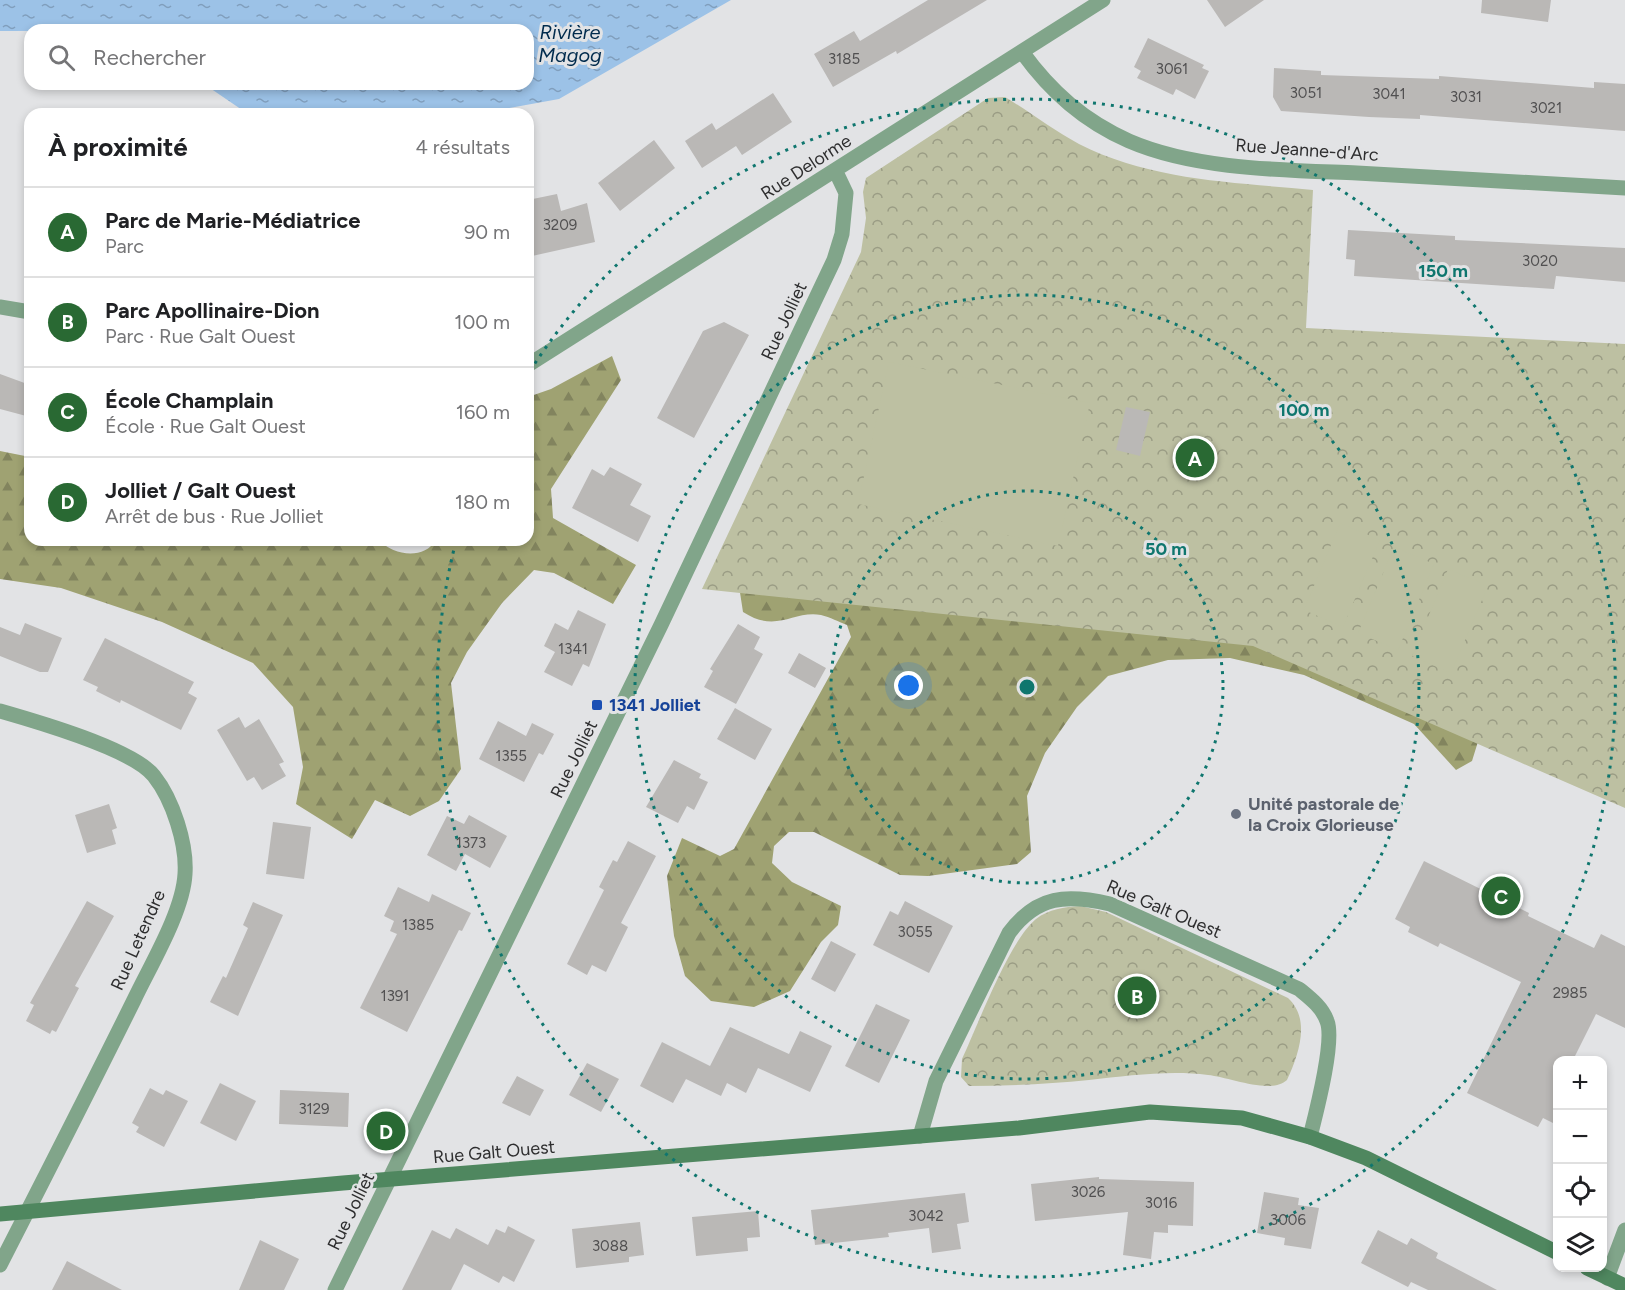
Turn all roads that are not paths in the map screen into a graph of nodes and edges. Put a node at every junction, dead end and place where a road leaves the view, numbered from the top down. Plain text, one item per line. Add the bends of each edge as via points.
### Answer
1 (1103, 0) edge
2 (1022, 52) junction
3 (836, 172) junction
4 (1625, 188) edge
5 (0, 307) edge
6 (24, 311) edge
7 (534, 361) edge
8 (0, 711) edge
9 (920, 1136) junction
10 (1310, 1137) junction
11 (387, 1180) junction
12 (28, 1212) junction
13 (0, 1214) edge
14 (1625, 1230) edge
15 (1553, 1251) edge
16 (0, 1265) edge
17 (1595, 1272) edge
18 (1607, 1278) junction
19 (1625, 1286) edge
20 (335, 1290) edge

1 - 2 street, Rue Delorme
2 - 3 street, Rue Delorme
2 - 4 street, Rue Jeanne-d'Arc via 1066,103 1096,124 1131,142 1186,158 1271,169
3 - 7 street, Rue Delorme
3 - 11 street, Rue Jolliet via 846,193 842,234 834,260 661,625
5 - 6 street
8 - 12 street, Rue Letendre via 90,741 135,761 153,775 165,794 184,853 185,876 169,929
9 - 10 street, Rue Galt Ouest via 1150,1112 1242,1118
9 - 10 street, Rue Galt Ouest via 936,1081 1009,933 1019,919 1035,908 1062,897 1081,897 1110,904 1299,989 1317,1004 1328,1022 1327,1050
9 - 11 street, Rue Galt Ouest
10 - 15 street, Rue Galt Ouest via 1366,1158
11 - 12 street, Rue Galt Ouest
11 - 20 street, Rue Jolliet
12 - 13 street, Rue Galt Ouest
12 - 16 street, Rue Letendre
14 - 18 street
17 - 18 street
18 - 19 street

